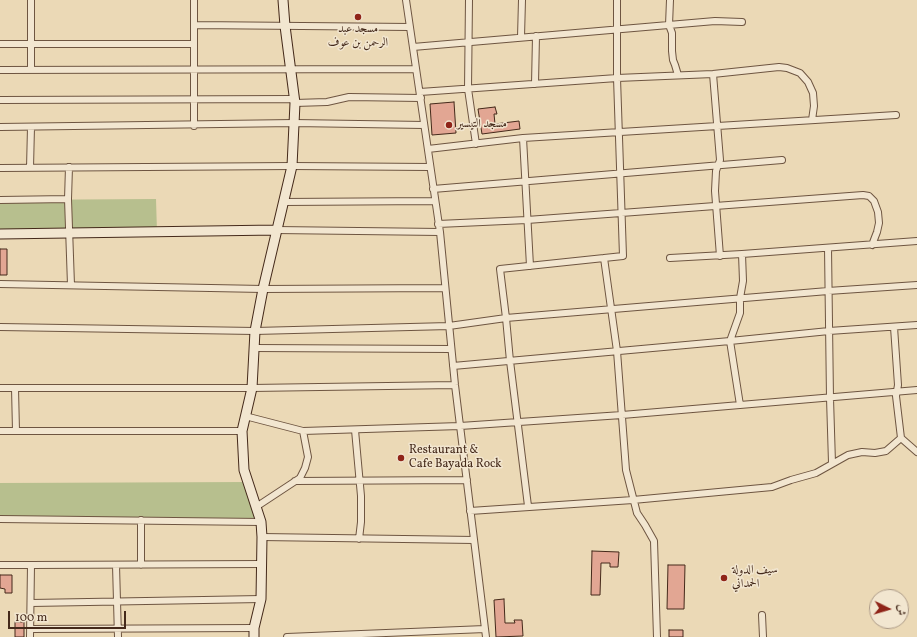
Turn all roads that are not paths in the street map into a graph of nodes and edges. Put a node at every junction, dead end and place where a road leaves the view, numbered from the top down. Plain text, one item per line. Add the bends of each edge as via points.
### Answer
1 (31, 0) edge
2 (194, 0) edge
3 (283, 0) edge
4 (406, 0) edge
5 (469, 0) edge
6 (522, 0) edge
7 (617, 0) edge
8 (670, 0) edge
9 (742, 22) dead end
10 (194, 25) junction
11 (669, 25) junction
12 (285, 26) junction
13 (410, 27) junction
14 (617, 29) junction
15 (536, 36) junction
16 (521, 37) junction
17 (469, 42) junction
18 (0, 44) edge
19 (31, 44) junction
20 (194, 44) junction
21 (413, 47) junction
22 (416, 69) junction
23 (0, 70) edge
24 (32, 70) junction
25 (194, 70) junction
26 (290, 70) junction
27 (714, 74) junction
28 (678, 76) junction
29 (617, 78) junction
30 (535, 84) junction
31 (468, 89) junction
32 (420, 95) junction
33 (194, 99) junction
34 (0, 100) edge
35 (294, 101) junction
36 (896, 115) dead end
37 (812, 120) junction
38 (294, 124) junction
39 (424, 125) junction
40 (194, 126) junction
41 (718, 126) junction
42 (0, 127) edge
43 (30, 127) junction
44 (618, 133) junction
45 (523, 138) junction
46 (476, 144) junction
47 (428, 149) junction
48 (782, 160) dead end
49 (292, 166) junction
50 (718, 166) junction
51 (69, 167) junction
52 (430, 167) junction
53 (0, 168) edge
54 (30, 168) junction
55 (620, 173) junction
56 (525, 181) junction
57 (433, 189) junction
58 (68, 199) junction
59 (0, 200) edge
60 (435, 201) junction
61 (283, 202) junction
62 (716, 206) junction
63 (621, 213) junction
64 (527, 220) junction
65 (438, 224) junction
66 (276, 230) junction
67 (440, 232) junction
68 (69, 233) junction
69 (0, 234) edge
70 (917, 241) edge
71 (872, 245) junction
72 (828, 248) junction
73 (742, 254) junction
74 (720, 256) junction
75 (604, 258) junction
76 (670, 258) dead end
77 (530, 266) junction
78 (0, 284) edge
79 (71, 285) junction
80 (917, 285) edge
81 (445, 288) junction
82 (263, 289) junction
83 (828, 291) junction
84 (740, 298) junction
85 (611, 310) junction
86 (506, 318) junction
87 (917, 325) edge
88 (449, 326) junction
89 (0, 327) edge
90 (894, 327) junction
91 (255, 331) junction
92 (829, 331) junction
93 (730, 341) junction
94 (254, 348) junction
95 (451, 349) junction
96 (617, 351) junction
97 (510, 361) junction
98 (453, 366) junction
99 (454, 385) junction
100 (0, 388) edge
101 (15, 388) junction
102 (252, 388) junction
103 (917, 390) edge
104 (897, 392) junction
105 (830, 398) junction
106 (740, 405) junction
107 (622, 415) junction
108 (245, 416) junction
109 (518, 422) junction
110 (460, 426) junction
111 (355, 430) junction
112 (0, 431) edge
113 (16, 431) junction
114 (242, 431) junction
115 (303, 431) junction
116 (901, 438) junction
117 (917, 452) edge
118 (832, 464) junction
119 (467, 480) junction
120 (295, 481) junction
121 (360, 482) junction
122 (633, 500) junction
123 (528, 506) junction
124 (256, 507) junction
125 (470, 511) junction
126 (0, 519) edge
127 (141, 520) junction
128 (261, 522) junction
129 (262, 537) junction
130 (358, 539) junction
131 (474, 540) junction
132 (262, 564) junction
133 (0, 565) edge
134 (31, 565) junction
135 (116, 565) junction
136 (141, 565) junction
137 (262, 599) junction
138 (117, 601) junction
139 (30, 603) junction
140 (762, 615) dead end
141 (30, 629) junction
142 (118, 629) junction
143 (486, 629) junction
144 (254, 632) edge
145 (30, 637) edge
146 (118, 637) edge
147 (287, 637) edge
148 (486, 637) edge
149 (657, 637) edge
150 (763, 637) edge

1 - 19 street
2 - 10 street
3 - 12 main road
4 - 13 street
5 - 17 street
6 - 16 street
7 - 14 street
8 - 11 street
9 - 11 street via 715,21
10 - 12 street
10 - 20 street
11 - 14 street
11 - 28 street via 672,33 673,60
12 - 13 street
12 - 26 main road
13 - 21 street
14 - 15 street
14 - 29 street
15 - 16 street
15 - 30 street
16 - 17 street
17 - 21 street
17 - 31 street
18 - 19 street
19 - 20 street
19 - 24 street
20 - 25 street
21 - 22 street
22 - 26 street
22 - 32 street
23 - 24 street
24 - 25 street
25 - 26 street
25 - 33 street
26 - 35 main road
27 - 28 street
27 - 37 street via 779,66 800,73 813,93
27 - 41 street
28 - 29 street
29 - 30 street
29 - 44 street
30 - 31 street
31 - 32 street
31 - 46 street
32 - 35 street via 349,97 327,102
32 - 39 street
33 - 34 street
33 - 35 street
33 - 40 street
35 - 38 main road
36 - 37 street
37 - 41 street
38 - 39 street
38 - 40 street
38 - 49 main road
39 - 47 street
40 - 43 street
41 - 44 street
41 - 50 street
42 - 43 street
43 - 54 street
44 - 45 street
44 - 55 street
45 - 46 street
45 - 56 street
46 - 47 street
47 - 52 street
48 - 50 street
49 - 51 street
49 - 52 street
49 - 61 main road
50 - 55 street
50 - 62 street
51 - 54 street
51 - 58 street
52 - 57 street
53 - 54 street
55 - 56 street
55 - 63 street
56 - 57 street
56 - 64 street
57 - 60 street
58 - 59 street
58 - 68 street
60 - 61 street
60 - 65 street
61 - 66 main road
62 - 63 street
62 - 71 street via 869,196 874,201 879,222
62 - 74 street
63 - 64 street
63 - 75 street via 623,256
64 - 65 street
64 - 77 street
65 - 67 street
66 - 67 street
66 - 68 main road
66 - 82 main road
67 - 81 street
68 - 69 main road
68 - 79 street
70 - 71 street
71 - 72 street
72 - 73 street
72 - 83 street
73 - 74 street
73 - 84 street via 743,281
74 - 76 street
75 - 77 street
75 - 85 street
77 - 86 street via 500,269
78 - 79 street
79 - 82 street
80 - 83 street
81 - 82 street
81 - 88 street
82 - 91 main road
83 - 84 street
83 - 92 street
84 - 85 street
84 - 93 street via 740,313
85 - 86 street
85 - 96 street
86 - 88 street
86 - 97 street
87 - 90 street
88 - 91 street
88 - 95 street
89 - 91 street
90 - 92 street
90 - 104 street
91 - 94 main road
92 - 93 street
92 - 105 street
93 - 96 street
93 - 106 street
94 - 95 street
94 - 102 main road
95 - 98 street
96 - 97 street
96 - 107 street
97 - 98 street
97 - 109 street
98 - 99 street
99 - 102 street
99 - 110 street
100 - 101 street
101 - 102 street
101 - 113 street
102 - 108 main road
103 - 104 street
104 - 105 street
104 - 116 street
105 - 106 street
105 - 118 street
106 - 107 street
107 - 109 street
107 - 122 street via 626,470
108 - 114 main road
108 - 115 street
109 - 110 street
109 - 123 street
110 - 111 street
110 - 119 street
111 - 115 street
111 - 121 street
112 - 113 street
113 - 114 street
114 - 124 main road via 244,470
115 - 120 street via 308,457 300,478
116 - 117 street
116 - 118 street via 886,451 848,455
118 - 122 street via 816,473 772,487
119 - 121 street
119 - 125 street
120 - 121 street
120 - 124 street
121 - 130 street via 361,522
122 - 123 street
122 - 149 street via 637,513 654,541
123 - 125 street
124 - 128 main road
125 - 131 street
126 - 127 street
127 - 128 street
127 - 136 street
128 - 129 main road
129 - 130 street
129 - 132 main road
130 - 131 street
131 - 143 street
132 - 136 street
132 - 137 main road
133 - 134 street
134 - 135 street
134 - 139 street
135 - 136 street
135 - 138 street
137 - 138 street
137 - 144 main road
138 - 139 street
138 - 142 street
139 - 141 street
140 - 150 street
141 - 142 street
141 - 145 street
142 - 144 street
142 - 146 street
143 - 147 street
143 - 148 street

